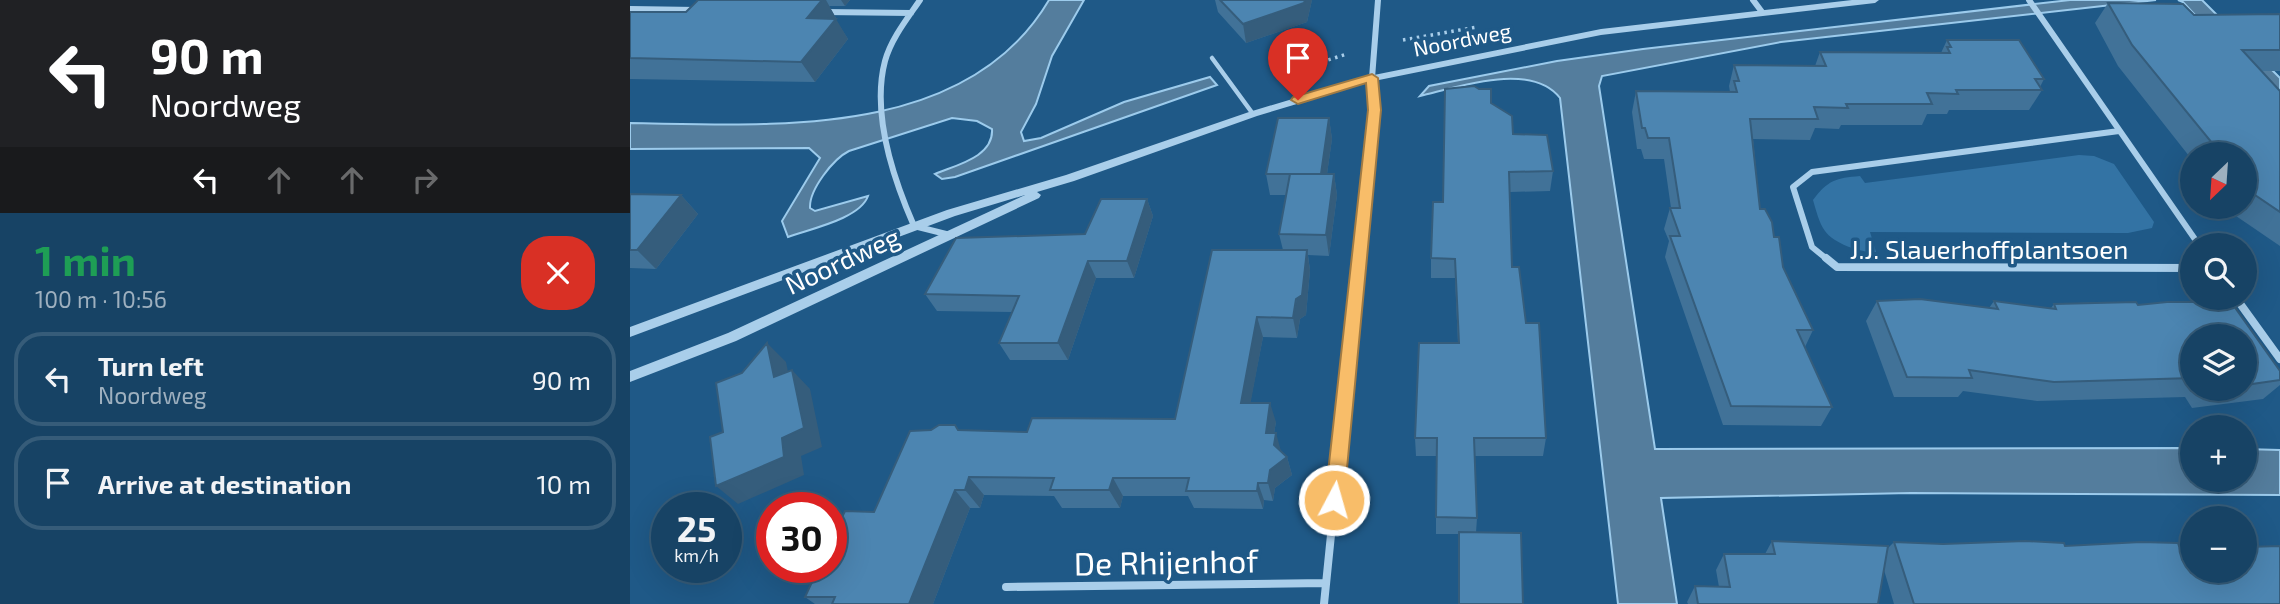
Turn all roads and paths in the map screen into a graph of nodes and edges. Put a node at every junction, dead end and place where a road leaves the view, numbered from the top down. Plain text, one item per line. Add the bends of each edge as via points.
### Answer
1 (920, 0) edge
2 (1378, 0) edge
3 (1753, 0) edge
4 (1875, 0) edge
5 (2030, 1) edge
6 (630, 9) edge
7 (708, 10) edge
8 (816, 12) edge
9 (1762, 12) junction
10 (911, 13) junction
11 (1212, 58) dead end
12 (1372, 78) junction
13 (1253, 114) junction
14 (2119, 131) junction
15 (1070, 178) junction
16 (914, 226) junction
17 (2191, 233) edge
18 (950, 235) junction
19 (2180, 268) edge
20 (2245, 310) edge
21 (630, 331) edge
22 (2280, 359) edge
23 (630, 377) edge
24 (1326, 583) junction
25 (1006, 587) dead end
26 (1324, 604) edge

1 - 10 street
2 - 12 street
3 - 9 street
4 - 9 street, Noordweg
5 - 14 street
6 - 7 street
8 - 10 street
9 - 12 street, Noordweg via 1601,32
10 - 16 street via 885,60 879,102
11 - 13 lane
12 - 13 street, Noordweg
12 - 24 street via 1374,110
13 - 15 street, Noordweg
14 - 17 street
14 - 19 street, J.J. Slauerhoffplantsoen via 1811,172 1793,187 1812,247 1837,267
15 - 16 street, Noordweg
15 - 18 street, Noordweg
16 - 18 street
16 - 21 street, Noordweg
18 - 23 street, Noordweg via 732,337
20 - 22 street
24 - 25 street, De Rhijenhof
24 - 26 street

